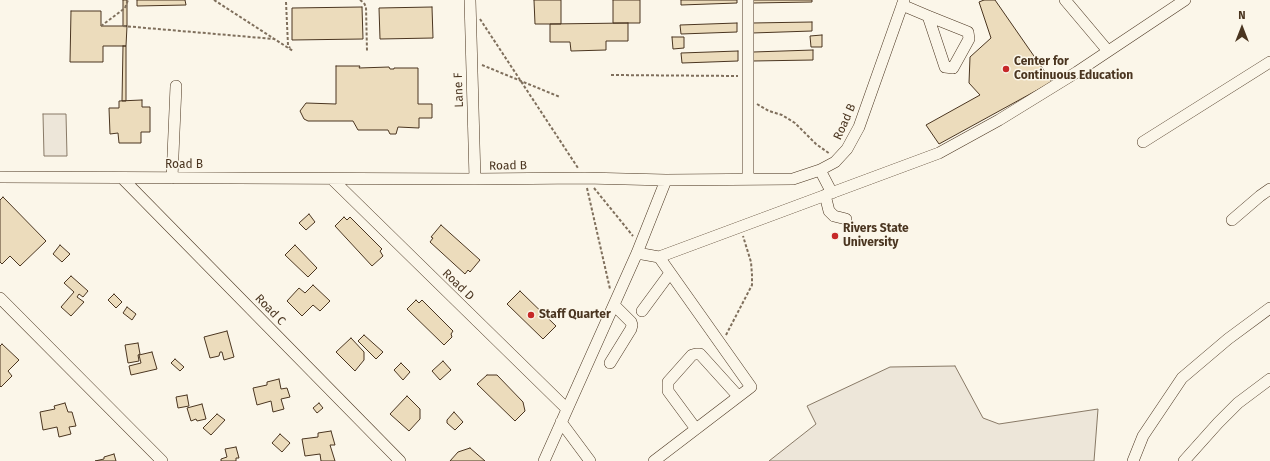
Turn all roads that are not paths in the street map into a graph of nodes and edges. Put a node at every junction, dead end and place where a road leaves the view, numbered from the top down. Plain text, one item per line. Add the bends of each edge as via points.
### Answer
1 (748, 0) edge
2 (1065, 0) edge
3 (1185, 0) edge
4 (470, 2) edge
5 (903, 3) edge
6 (928, 16) junction
7 (1108, 51) junction
8 (1270, 62) edge
9 (176, 86) dead end
10 (1143, 142) dead end
11 (820, 170) junction
12 (0, 177) edge
13 (122, 178) junction
14 (172, 178) junction
15 (332, 179) junction
16 (475, 179) junction
17 (748, 179) junction
18 (666, 180) junction
19 (1270, 189) edge
20 (828, 194) junction
21 (846, 219) dead end
22 (1232, 220) dead end
23 (639, 249) junction
24 (659, 257) junction
25 (670, 272) junction
26 (0, 298) edge
27 (614, 305) junction
28 (1270, 308) edge
29 (642, 311) dead end
30 (610, 363) dead end
31 (1270, 379) edge
32 (738, 396) junction
33 (567, 409) junction
34 (561, 422) junction
35 (696, 429) junction
36 (162, 461) edge
37 (400, 461) edge
38 (544, 461) edge
39 (590, 461) edge
40 (654, 461) edge
41 (1133, 461) edge
42 (1184, 461) edge

1 - 17 street
2 - 7 street
3 - 7 street
4 - 16 street, Lane F
5 - 6 street
5 - 11 street, Road B via 859,127 847,149 837,160
6 - 6 street via 968,32 969,39 953,68 944,67
7 - 20 street via 999,120 939,154
8 - 10 street
9 - 14 street
11 - 17 street, Road B via 793,179
11 - 20 street
12 - 13 street, Road B
13 - 14 street, Road B
13 - 37 street, Road C
14 - 15 street, Road B
15 - 16 street, Road B
15 - 33 street, Road D
16 - 18 street, Road B
17 - 18 street, Road B
18 - 23 street
19 - 22 street
20 - 21 street via 829,211 834,216
20 - 24 street
23 - 24 street
23 - 27 street
24 - 25 street
25 - 29 street
25 - 32 street via 751,387
26 - 36 street
27 - 30 street via 632,326
27 - 33 street
28 - 41 street via 1182,378 1143,436
31 - 42 street via 1238,403
32 - 35 street
32 - 35 street via 700,354 692,355 668,382 668,391
33 - 34 street
34 - 38 street
34 - 39 street
35 - 40 street

